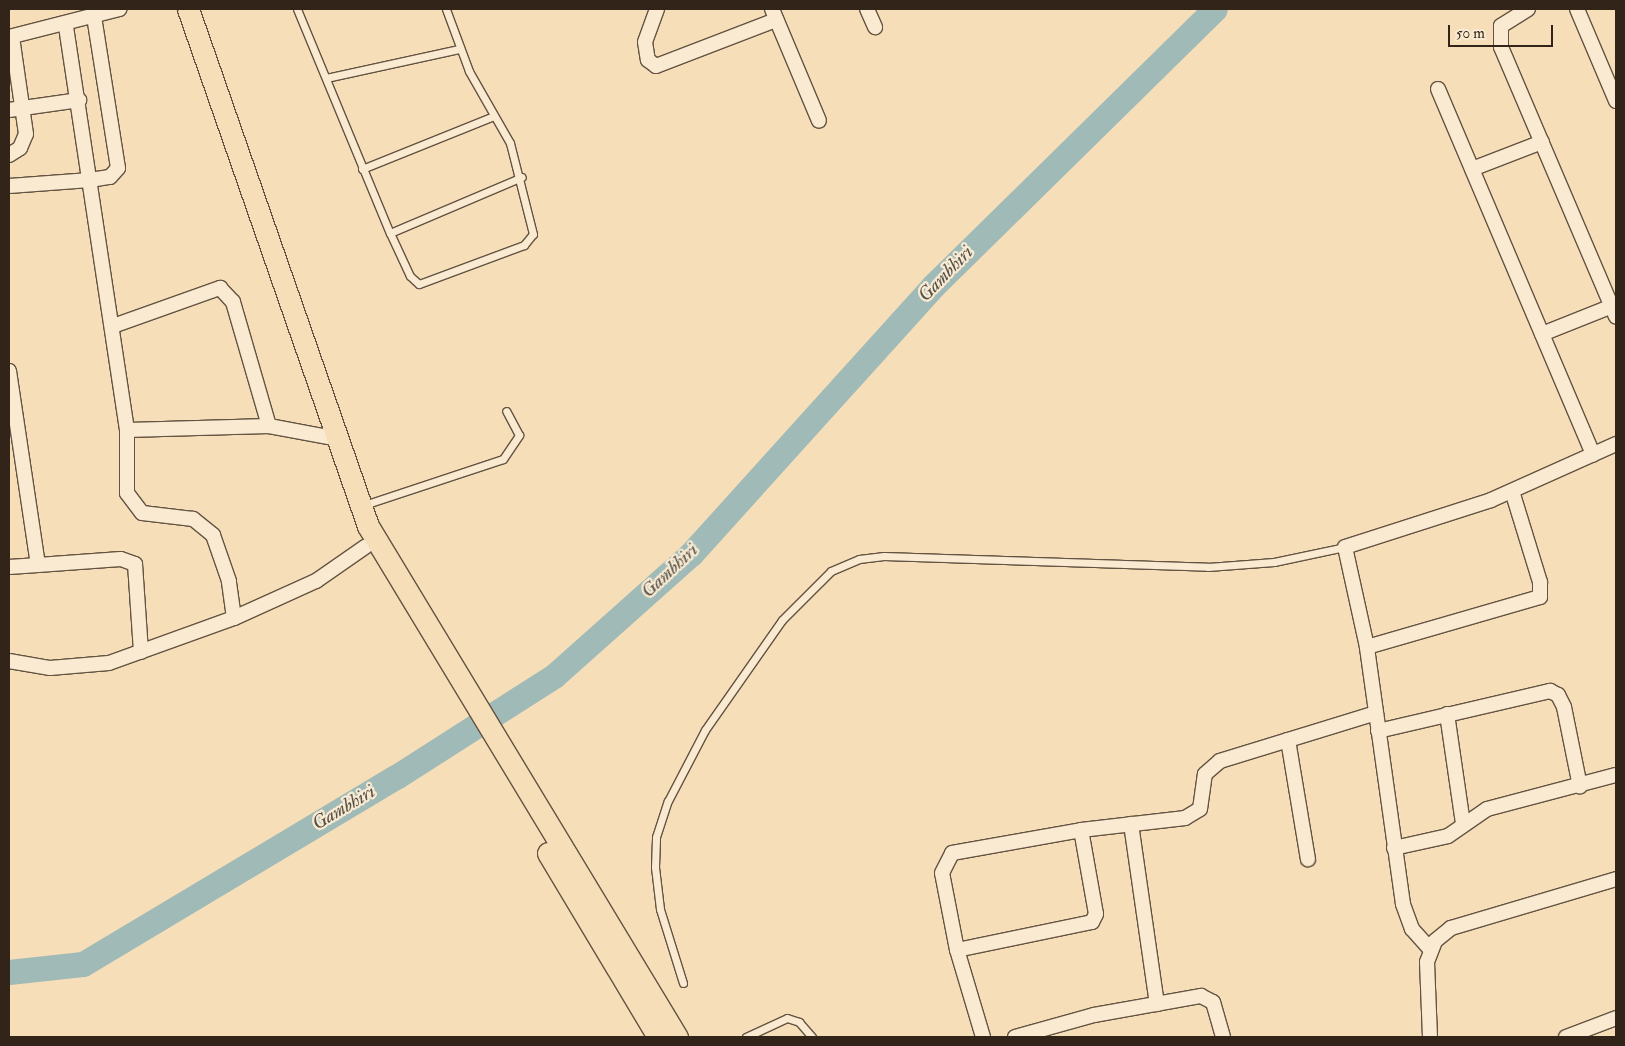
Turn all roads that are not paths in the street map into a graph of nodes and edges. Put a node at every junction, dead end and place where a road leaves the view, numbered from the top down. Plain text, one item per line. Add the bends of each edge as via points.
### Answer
1 (119, 9) edge
2 (188, 9) edge
3 (297, 9) edge
4 (446, 9) edge
5 (657, 9) edge
6 (867, 9) edge
7 (1528, 9) edge
8 (1577, 9) edge
9 (774, 14) edge
10 (94, 16) junction
11 (66, 25) junction
12 (875, 27) dead end
13 (10, 37) edge
14 (459, 49) junction
15 (326, 78) junction
16 (1438, 89) dead end
17 (79, 100) junction
18 (1616, 101) edge
19 (23, 108) junction
20 (9, 110) edge
21 (494, 116) junction
22 (819, 121) dead end
23 (1542, 142) junction
24 (9, 155) edge
25 (362, 169) junction
26 (1472, 169) junction
27 (522, 177) junction
28 (90, 180) junction
29 (9, 186) edge
30 (390, 233) junction
31 (1614, 311) edge
32 (112, 326) junction
33 (1542, 334) junction
34 (9, 371) edge
35 (506, 411) dead end
36 (269, 426) junction
37 (127, 430) junction
38 (334, 438) junction
39 (1615, 449) edge
40 (1593, 454) junction
41 (1512, 491) junction
42 (356, 500) junction
43 (365, 547) junction
44 (1345, 547) junction
45 (38, 565) junction
46 (9, 567) edge
47 (234, 618) junction
48 (1368, 647) junction
49 (141, 652) junction
50 (9, 662) edge
51 (1376, 713) junction
52 (1448, 714) junction
53 (1378, 731) junction
54 (1288, 740) junction
55 (1616, 774) edge
56 (1580, 786) junction
57 (1131, 824) junction
58 (1463, 824) junction
59 (1081, 830) junction
60 (1394, 848) junction
61 (1308, 859) dead end
62 (1616, 878) edge
63 (1430, 949) junction
64 (957, 950) junction
65 (683, 983) dead end
66 (1157, 1004) junction
67 (648, 1005) junction
68 (1616, 1018) edge
69 (658, 1037) edge
70 (677, 1037) edge
71 (746, 1037) edge
72 (812, 1037) edge
73 (983, 1037) edge
74 (1015, 1037) edge
75 (1223, 1037) edge
76 (1430, 1037) edge
77 (1566, 1037) edge

1 - 10 street
2 - 38 main road
3 - 15 lane
4 - 14 lane
5 - 9 street via 645,42 648,60 656,66
6 - 12 street
7 - 23 street via 1501,26 1499,39
8 - 18 street
9 - 22 street
10 - 11 street
10 - 28 street via 119,160 115,174
11 - 13 street
11 - 17 street
13 - 19 street
14 - 15 lane
14 - 21 lane
15 - 25 lane
16 - 26 street
17 - 19 street
17 - 28 street
19 - 20 street
19 - 24 street via 25,141
21 - 25 lane
21 - 27 lane
23 - 26 street
23 - 31 street
25 - 30 lane
26 - 33 street
27 - 30 lane
27 - 30 lane via 534,234 524,245 419,284 410,276
28 - 29 street
28 - 32 street
31 - 33 street
32 - 36 street via 211,290 228,294
32 - 37 street
33 - 40 street
34 - 45 street
35 - 42 lane via 519,434 503,459
36 - 37 street
36 - 38 street
37 - 47 street via 126,483 132,502 153,516 193,519 213,535 229,581
38 - 42 main road
39 - 40 street
40 - 41 street
41 - 44 street
41 - 48 street via 1540,582 1540,596
42 - 43 main road via 351,510
42 - 67 main road via 383,555
43 - 47 street via 316,581
43 - 67 main road
44 - 48 street
44 - 65 lane via 1274,562 1208,568 884,556 859,559 831,571 782,620 705,730 668,801 656,837 655,867 662,917
45 - 46 street
45 - 49 street via 121,559 135,564
47 - 49 street
48 - 51 street
49 - 50 street via 109,663 50,668
51 - 53 street
51 - 54 street
52 - 53 street
52 - 56 street via 1538,692 1558,695
52 - 58 street
53 - 60 street
54 - 57 street via 1210,767 1200,808 1193,815
54 - 61 street
55 - 56 street
56 - 58 street via 1487,809
57 - 59 street
57 - 66 street
58 - 60 street via 1448,836
59 - 64 street via 1095,909 1092,922
59 - 64 street via 952,853 942,873
60 - 63 street via 1406,919
62 - 63 street via 1451,928
63 - 76 street
64 - 73 street
66 - 74 street via 1094,1014
66 - 75 street via 1207,997 1216,1008
67 - 69 main road
67 - 70 main road
68 - 77 street
71 - 72 lane via 788,1018 799,1022

